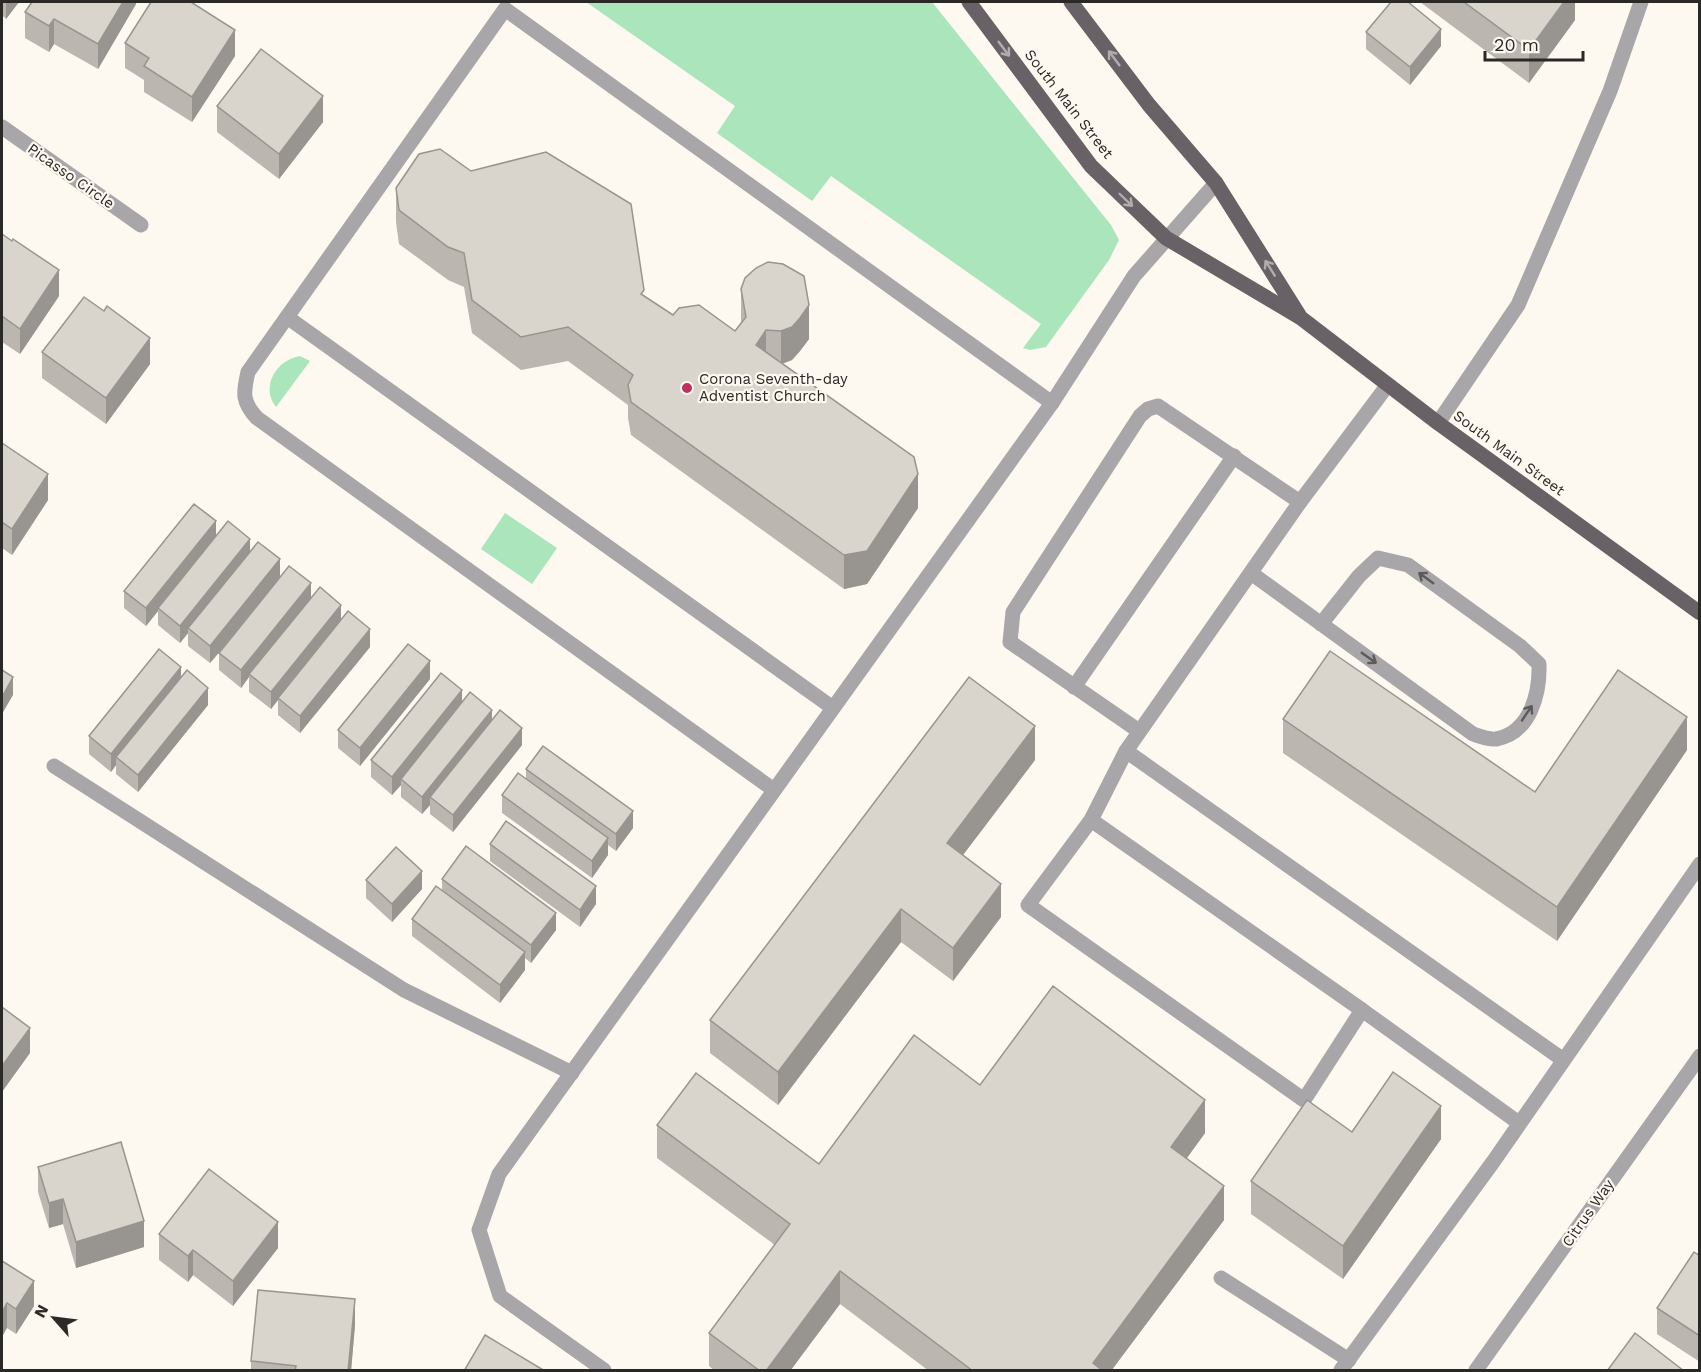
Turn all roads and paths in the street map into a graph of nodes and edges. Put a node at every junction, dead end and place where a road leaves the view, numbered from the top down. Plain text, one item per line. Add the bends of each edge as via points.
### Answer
1 (969, 2) edge
2 (1071, 2) edge
3 (1641, 2) edge
4 (508, 5) edge
5 (2, 127) edge
6 (1216, 183) junction
7 (141, 225) dead end
8 (1166, 238) junction
9 (287, 317) junction
10 (1301, 318) junction
11 (1388, 386) junction
12 (1052, 403) junction
13 (1438, 423) junction
14 (1234, 456) junction
15 (1300, 502) junction
16 (1251, 573) junction
17 (1700, 613) edge
18 (1321, 624) junction
19 (1074, 687) junction
20 (833, 708) junction
21 (1139, 731) junction
22 (1126, 751) junction
23 (54, 766) dead end
24 (774, 790) junction
25 (1091, 820) junction
26 (1700, 864) edge
27 (1362, 1010) junction
28 (1700, 1056) edge
29 (1562, 1059) junction
30 (572, 1073) junction
31 (1519, 1124) junction
32 (1221, 1278) dead end
33 (1345, 1365) edge
34 (604, 1371) edge
35 (1476, 1371) edge

1 -> 8 main road, South Main Street via 1091,166
6 -> 2 main road, South Main Street via 1149,105
3 - 13 street via 1610,91 1518,305
4 - 9 street
4 - 12 street
5 - 7 street, Picasso Circle
6 - 8 street
10 -> 6 main road, South Main Street
8 - 10 main road, South Main Street
8 - 12 street via 1134,276
9 - 20 street
9 - 24 street via 248,372 245,405 257,418
10 - 11 main road, South Main Street
11 - 13 main road, South Main Street
11 - 15 street
12 - 20 street
13 - 17 main road, South Main Street
14 - 15 street
14 - 19 street
14 - 19 street via 1158,406 1140,416 1013,612 1010,642
15 - 16 street
16 - 18 street
16 - 21 street
18 -> 18 street via 1473,734 1494,739 1512,733 1531,711 1540,686 1539,664 1520,646 1408,565 1378,558
19 - 21 street
20 - 24 street
21 - 22 street
22 - 25 street
22 - 29 street
23 - 30 street via 404,990
24 - 30 street
25 - 27 street
25 - 27 street via 1028,905 1304,1100
26 - 29 street
27 - 31 street
28 - 35 street, Citrus Way
29 - 31 street
30 - 34 street via 499,1174 479,1230 500,1296
31 - 33 street
32 - 33 street

